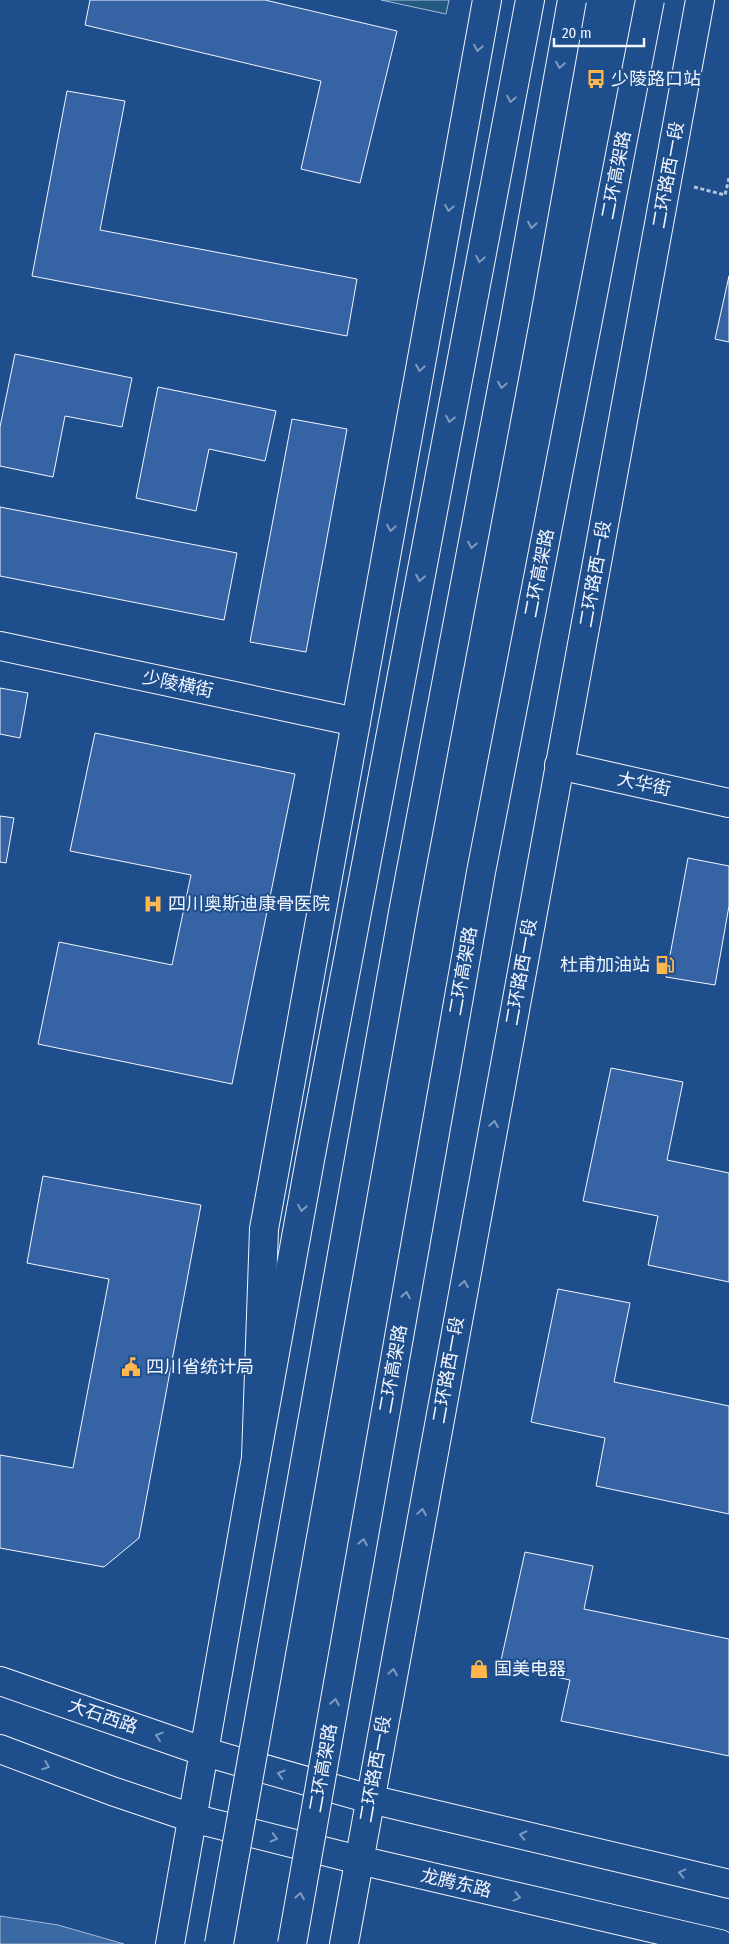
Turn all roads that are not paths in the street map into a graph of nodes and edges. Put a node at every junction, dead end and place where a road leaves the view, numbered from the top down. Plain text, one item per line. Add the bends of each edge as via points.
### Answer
1 (487, 0) edge
2 (530, 0) edge
3 (572, 0) edge
4 (650, 0) edge
5 (700, 0) edge
6 (0, 646) edge
7 (356, 722) junction
8 (559, 765) junction
9 (729, 803) edge
10 (256, 1458) junction
11 (0, 1681) edge
12 (0, 1749) edge
13 (205, 1752) junction
14 (370, 1799) junction
15 (192, 1818) junction
16 (359, 1860) junction
17 (729, 1884) edge
18 (172, 1935) edge
19 (219, 1944) edge
20 (292, 1944) edge
21 (344, 1944) edge
22 (720, 1944) edge

1 -> 7 main road
2 -> 10 main road
3 -> 19 main road, bridge via 406,897
20 -> 4 main road, 二环高架路, bridge via 481,872
5 - 8 main road, 二环路西一段
6 - 7 main road, 少陵横街
7 - 10 main road via 264,1229
8 - 9 main road, 大华街
14 -> 8 main road, 二环路西一段
10 - 13 main road
13 -> 11 main road, 大石西路
12 -> 15 main road
14 -> 13 main road
13 - 15 main road
14 - 16 main road, 二环路西一段
17 -> 14 main road
15 -> 16 main road, 龙腾东路
15 - 18 main road
16 - 21 main road, 二环路西一段
16 -> 22 main road, 龙腾东路

